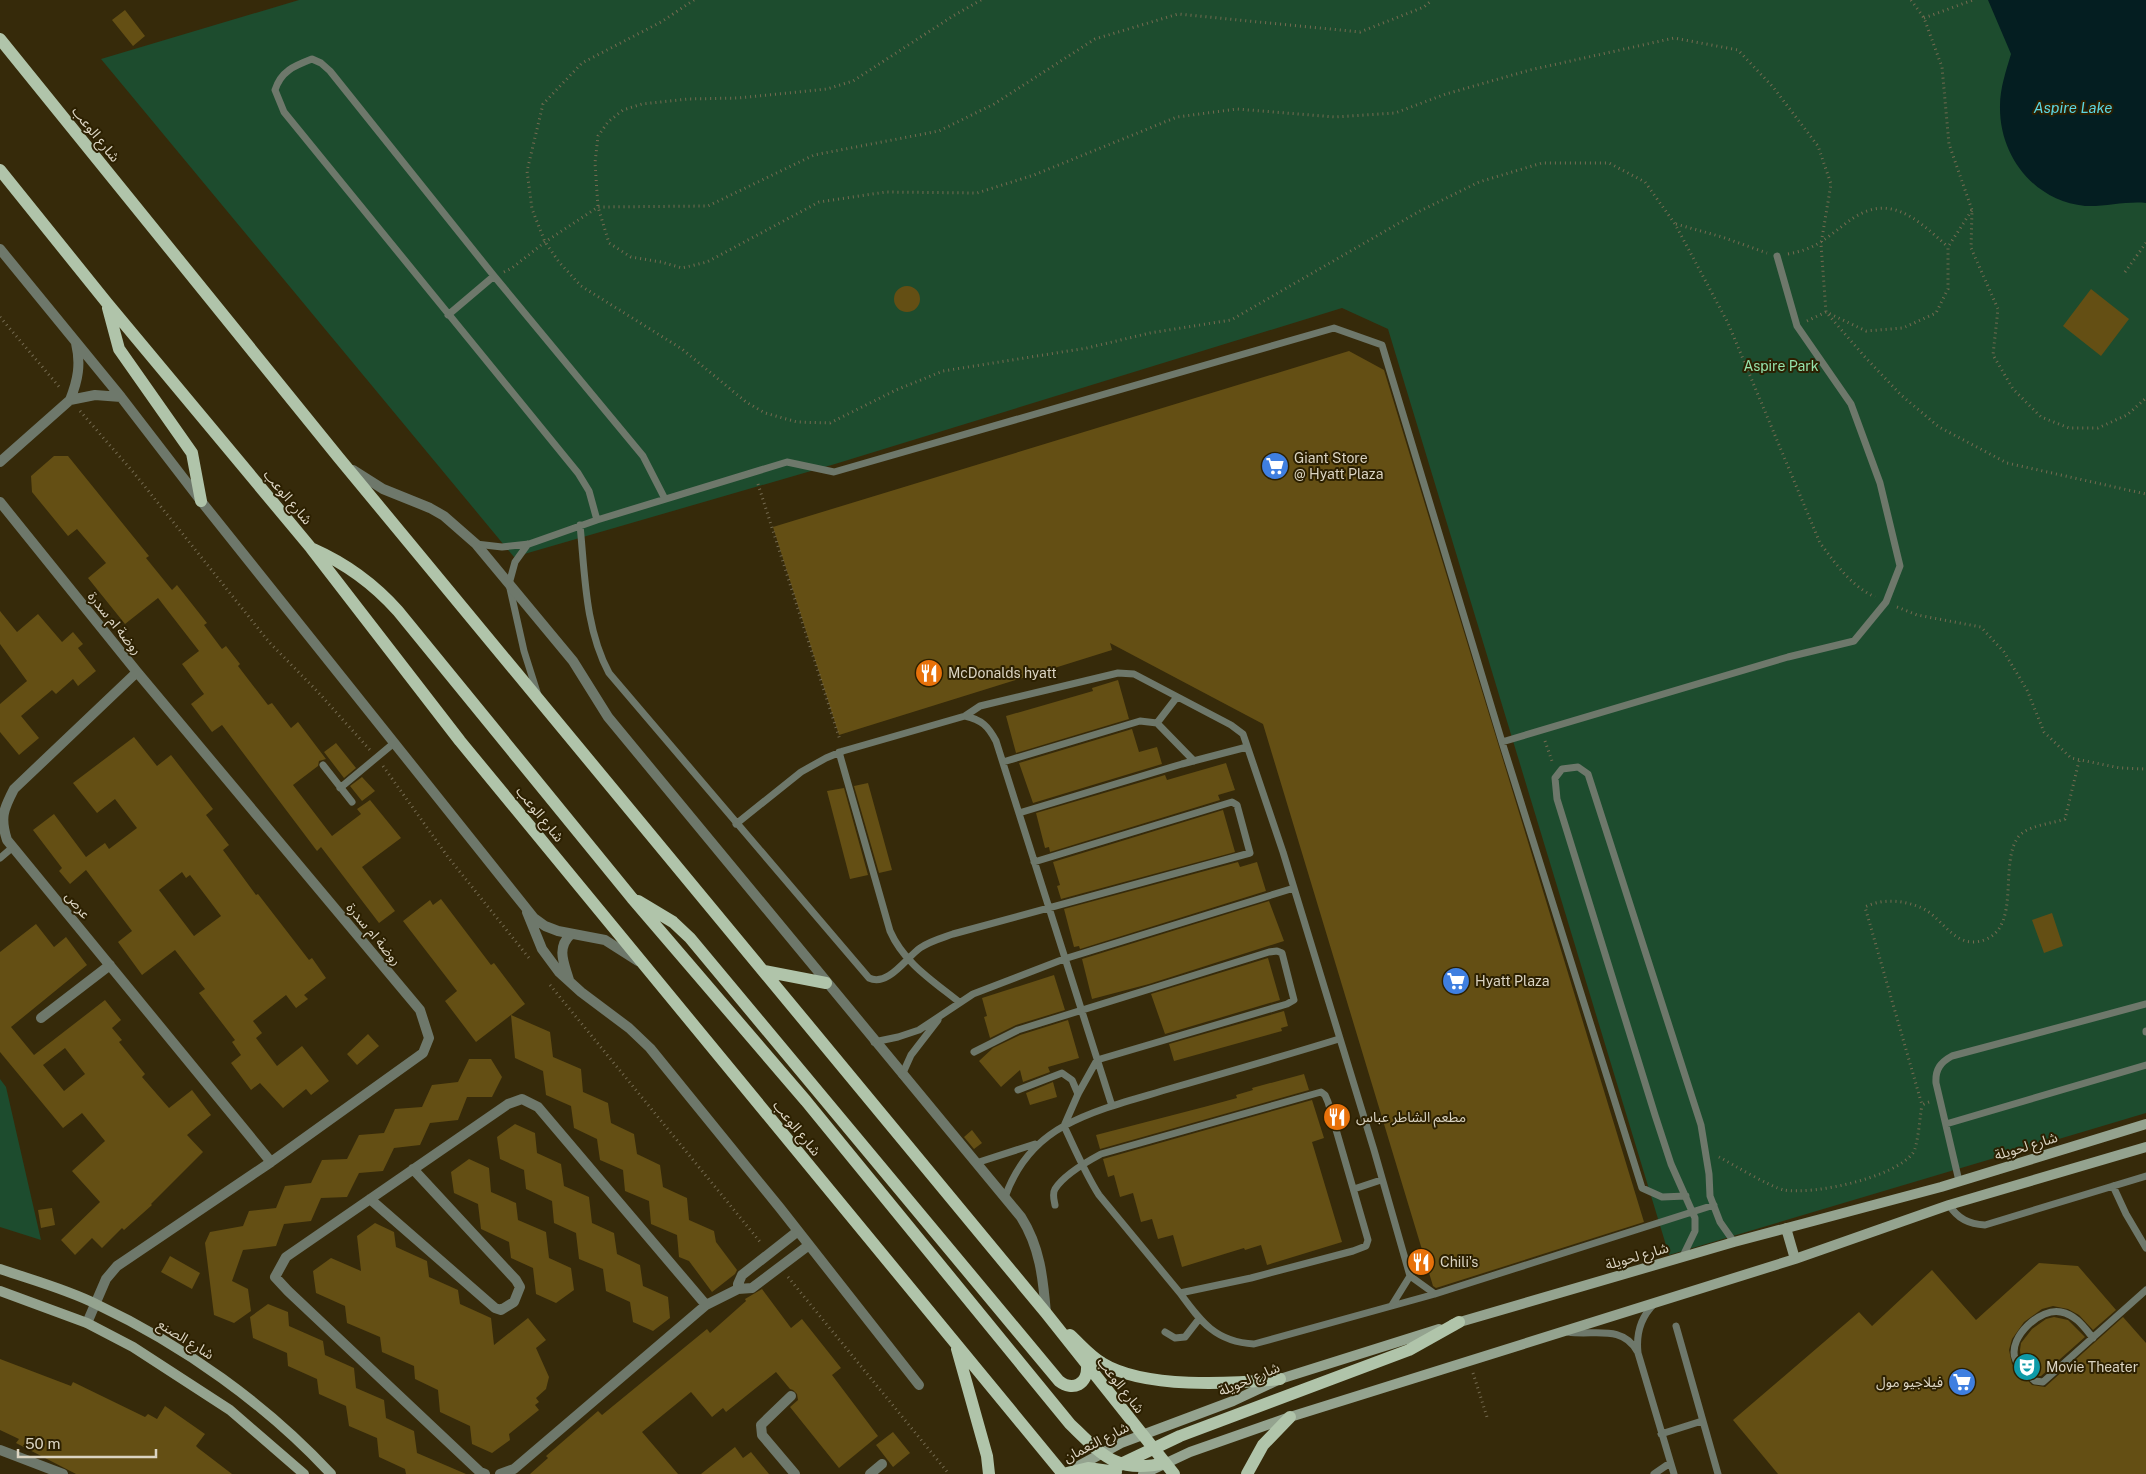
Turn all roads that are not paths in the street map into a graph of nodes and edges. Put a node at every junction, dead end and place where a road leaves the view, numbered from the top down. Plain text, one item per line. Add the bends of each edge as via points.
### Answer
1 (0, 39) edge
2 (0, 170) edge
3 (0, 250) edge
4 (1777, 256) road end
5 (494, 276) junction
6 (107, 303) junction
7 (448, 315) junction
8 (76, 341) junction
9 (121, 397) junction
10 (70, 400) junction
11 (2, 457) edge
12 (339, 458) junction
13 (665, 499) junction
14 (201, 501) junction
15 (0, 502) edge
16 (597, 520) junction
17 (580, 525) junction
18 (476, 544) junction
19 (529, 544) junction
20 (311, 548) junction
21 (509, 584) junction
22 (137, 672) junction
23 (1177, 697) junction
24 (540, 702) junction
25 (965, 716) junction
26 (1157, 723) junction
27 (1502, 742) junction
28 (394, 743) junction
29 (1248, 747) junction
30 (841, 752) junction
31 (1194, 760) junction
32 (1003, 762) junction
33 (322, 765) dead end
34 (340, 788) junction
35 (352, 802) dead end
36 (1018, 812) junction
37 (736, 824) junction
38 (13, 847) junction
39 (0, 858) edge
40 (1034, 862) junction
41 (1294, 888) junction
42 (632, 898) junction
43 (525, 907) junction
44 (1049, 908) junction
45 (572, 934) junction
46 (908, 960) junction
47 (1064, 960) junction
48 (110, 965) junction
49 (647, 967) junction
50 (764, 971) junction
51 (569, 982) junction
52 (826, 983) junction
53 (959, 1002) junction
54 (2146, 1004) edge
55 (1081, 1010) junction
56 (941, 1016) junction
57 (41, 1018) dead end
58 (1340, 1039) junction
59 (874, 1042) junction
60 (974, 1052) dead end
61 (1097, 1060) junction
62 (2146, 1066) edge
63 (902, 1075) junction
64 (1018, 1090) dead end
65 (1078, 1094) junction
66 (1112, 1106) junction
67 (1946, 1124) junction
68 (2146, 1124) edge
69 (1064, 1126) junction
70 (1043, 1141) junction
71 (2146, 1147) edge
72 (271, 1162) junction
73 (976, 1163) junction
74 (1082, 1164) junction
75 (413, 1168) junction
76 (2146, 1176) edge
77 (1381, 1180) junction
78 (1960, 1181) junction
79 (2113, 1186) junction
80 (1354, 1189) junction
81 (1686, 1196) junction
82 (1005, 1197) junction
83 (370, 1199) junction
84 (1055, 1205) dead end
85 (1714, 1205) junction
86 (1949, 1205) junction
87 (1693, 1211) junction
88 (1786, 1228) junction
89 (798, 1231) junction
90 (1734, 1242) junction
91 (809, 1245) junction
92 (2146, 1248) edge
93 (1682, 1258) junction
94 (1795, 1259) junction
95 (0, 1269) edge
96 (1410, 1276) junction
97 (738, 1289) junction
98 (2146, 1290) edge
99 (0, 1291) edge
100 (1180, 1293) junction
101 (1435, 1294) junction
102 (1658, 1301) junction
103 (95, 1303) junction
104 (706, 1305) junction
105 (1392, 1305) junction
106 (1046, 1313) junction
107 (1199, 1320) junction
108 (88, 1322) junction
109 (1459, 1322) junction
110 (1676, 1326) dead end
111 (1562, 1331) junction
112 (1165, 1332) dead end
113 (2093, 1338) junction
114 (955, 1345) junction
115 (1638, 1353) junction
116 (1087, 1366) junction
117 (1280, 1380) junction
118 (919, 1384) dead end
119 (791, 1396) dead end
120 (1290, 1417) junction
121 (1702, 1421) junction
122 (1661, 1434) junction
123 (1141, 1435) junction
124 (1153, 1448) junction
125 (0, 1450) edge
126 (1101, 1453) junction
127 (1165, 1463) junction
128 (1670, 1463) junction
129 (882, 1464) dead end
130 (1113, 1470) edge
131 (61, 1474) edge
132 (304, 1474) edge
133 (331, 1474) edge
134 (485, 1474) edge
135 (500, 1474) edge
136 (795, 1474) edge
137 (870, 1474) edge
138 (989, 1474) edge
139 (1063, 1474) edge
140 (1143, 1474) edge
141 (1174, 1474) edge
142 (1247, 1474) edge
143 (1654, 1474) edge
144 (1674, 1474) edge
145 (1718, 1474) edge

1 - 12 main road, شارع الوعب
2 - 6 main road, شارع الوعب
3 - 8 street
4 - 27 lane via 1797,326 1851,404 1880,483 1900,566 1886,602 1854,641 1788,657
5 - 7 lane
5 - 7 lane via 330,71 312,59 290,67 278,79 275,90 284,112
5 - 13 lane via 643,456
6 - 14 main road via 119,349 192,453
6 - 20 main road, شارع الوعب
7 - 16 lane via 578,473 589,491
8 - 9 street
8 - 10 street via 79,372
9 - 10 street via 95,395
9 - 14 street
10 - 11 street
12 - 18 street, شارع الوعب via 367,480 444,516
12 - 24 main road, شارع الوعب
13 - 16 lane
13 - 27 lane via 786,462 834,472 1334,328 1382,345
14 - 28 street
15 - 22 street, روضة ام سدرة
16 - 17 lane
17 - 19 lane
17 - 37 lane via 590,620 602,660 609,673
18 - 19 lane via 502,547
18 - 21 street, شارع الوعب
19 - 21 lane via 515,562
20 - 42 main road via 336,559 380,590
20 - 49 main road, شارع الوعب via 460,741
21 - 24 lane via 524,651
21 - 52 street, شارع الوعب via 573,661 604,712
22 - 38 street, عرص via 14,789 4,808 0,826
22 - 72 street, روضة ام سدرة via 420,1010 429,1038 423,1053
23 - 25 lane via 1134,674 1118,673 980,706
23 - 26 lane
23 - 29 lane via 1231,725 1243,734
24 - 50 main road, شارع الوعب
25 - 30 lane
25 - 32 lane via 979,719 988,726
26 - 31 lane
26 - 32 lane via 1140,721
27 - 81 lane via 1642,1188 1662,1196
28 - 34 lane
28 - 43 street
29 - 31 lane
29 - 41 lane
30 - 37 lane via 800,772
30 - 46 lane via 890,931
31 - 36 lane
32 - 36 lane
33 - 34 lane
34 - 35 lane
36 - 40 lane
37 - 46 lane via 868,978 884,979
38 - 39 lane
38 - 48 street, عرص
40 - 44 lane
40 - 44 lane via 1224,804 1232,802 1237,805 1250,853
41 - 47 lane
41 - 58 lane
42 - 116 main road via 654,909 690,938 1059,1382 1079,1386 1088,1374
42 - 126 main road via 812,1109 1059,1411
43 - 45 street via 545,926
43 - 51 street via 549,961
44 - 46 lane via 938,939 922,947
44 - 47 lane
45 - 49 street via 605,940
45 - 51 street via 562,946
46 - 53 lane
47 - 53 lane
47 - 55 lane
48 - 57 street
48 - 72 street, عرص
49 - 114 main road, شارع الوعب
50 - 52 main road
50 - 106 main road, شارع الوعب
51 - 89 street via 650,1048
52 - 59 street, شارع الوعب
53 - 56 lane
54 - 67 lane via 1952,1056 1937,1069 1936,1083
55 - 60 lane via 1018,1030
55 - 61 lane
55 - 61 lane via 1269,952 1282,953 1294,1000
56 - 59 lane via 908,1034
56 - 63 lane via 911,1055
58 - 66 lane
58 - 77 lane
59 - 63 street, شارع الوعب
61 - 65 lane
61 - 66 lane
62 - 67 lane
63 - 73 street, شارع الوعب
64 - 65 lane via 1062,1073 1072,1080
65 - 69 lane
66 - 69 lane
67 - 78 lane
68 - 78 street, شارع لحويلة
69 - 70 lane
69 - 74 lane
70 - 73 lane
70 - 82 lane via 1016,1171
71 - 86 street
72 - 103 street, روضة ام سدرة via 117,1266 106,1279
73 - 82 street, شارع الوعب
74 - 80 lane via 1101,1154 1321,1092 1328,1102
74 - 84 lane via 1055,1188
74 - 100 lane via 1099,1195
75 - 83 street
75 - 83 street via 516,1280 520,1287 514,1302 501,1310 495,1308
75 - 104 street via 508,1104 522,1099 538,1107
76 - 79 lane
77 - 80 lane
77 - 96 lane
78 - 88 street, شارع لحويلة
79 - 86 lane via 1985,1225 1959,1218
79 - 92 lane
80 - 100 lane via 1368,1240 1366,1246 1251,1278
81 - 85 lane via 1671,1164 1556,799 1555,778 1562,769 1578,768 1588,774 1701,1125 1710,1174 1710,1196
81 - 87 lane
82 - 106 street, شارع الوعب via 1035,1244 1043,1274
83 - 134 street via 286,1257 275,1277
85 - 87 lane
85 - 90 lane via 1720,1222
86 - 94 street
87 - 93 lane via 1696,1231
87 - 101 lane
88 - 90 street, شارع لحويلة
88 - 94 street
89 - 91 street
89 - 97 street via 742,1275
90 - 93 street, شارع لحويلة
91 - 97 street via 752,1288
91 - 118 street
93 - 109 street, شارع لحويلة
94 - 102 street
95 - 103 street, شارع الصنع
96 - 101 lane
96 - 105 lane
97 - 104 street
98 - 113 lane
99 - 108 street
100 - 107 lane
101 - 105 lane
102 - 111 street
102 - 115 lane via 1641,1324
103 - 108 street, روضة ام سدرة
103 - 133 street, شارع الصنع via 167,1342 226,1382 302,1443
104 - 135 street via 514,1469
105 - 107 lane via 1254,1344 1228,1340
106 - 116 main road, شارع الوعب
106 - 117 main road via 1100,1362 1126,1374 1155,1379 1231,1383
107 - 112 lane via 1185,1337 1175,1338
108 - 132 street via 134,1347 230,1410
109 - 117 street, شارع لحويلة
109 - 124 main road via 1409,1350
110 - 121 lane
111 - 115 lane via 1620,1334 1634,1345
111 - 120 street
113 - 113 lane via 2043,1382 2035,1381 2014,1357 2021,1332 2049,1312 2059,1311 2077,1319
114 - 138 main road via 987,1456
114 - 139 main road, شارع الوعب
115 - 122 lane
116 - 123 main road, شارع الوعب
117 - 123 street, شارع لحويلة
119 - 136 street via 760,1425 760,1430
120 - 127 street
120 - 142 main road via 1263,1445
121 - 122 lane
121 - 145 lane
122 - 128 lane
123 - 124 main road, شارع الوعب
123 - 126 street, شارع النعمان
123 - 130 main road via 1134,1449
124 - 127 main road, شارع الوعب
124 - 130 main road
125 - 131 street
126 - 130 main road
126 - 139 street, شارع النعمان
127 - 130 main road
127 - 140 street
127 - 141 main road, شارع الوعب
128 - 143 lane
128 - 144 lane
129 - 137 street
130 - 139 main road via 1088,1468

